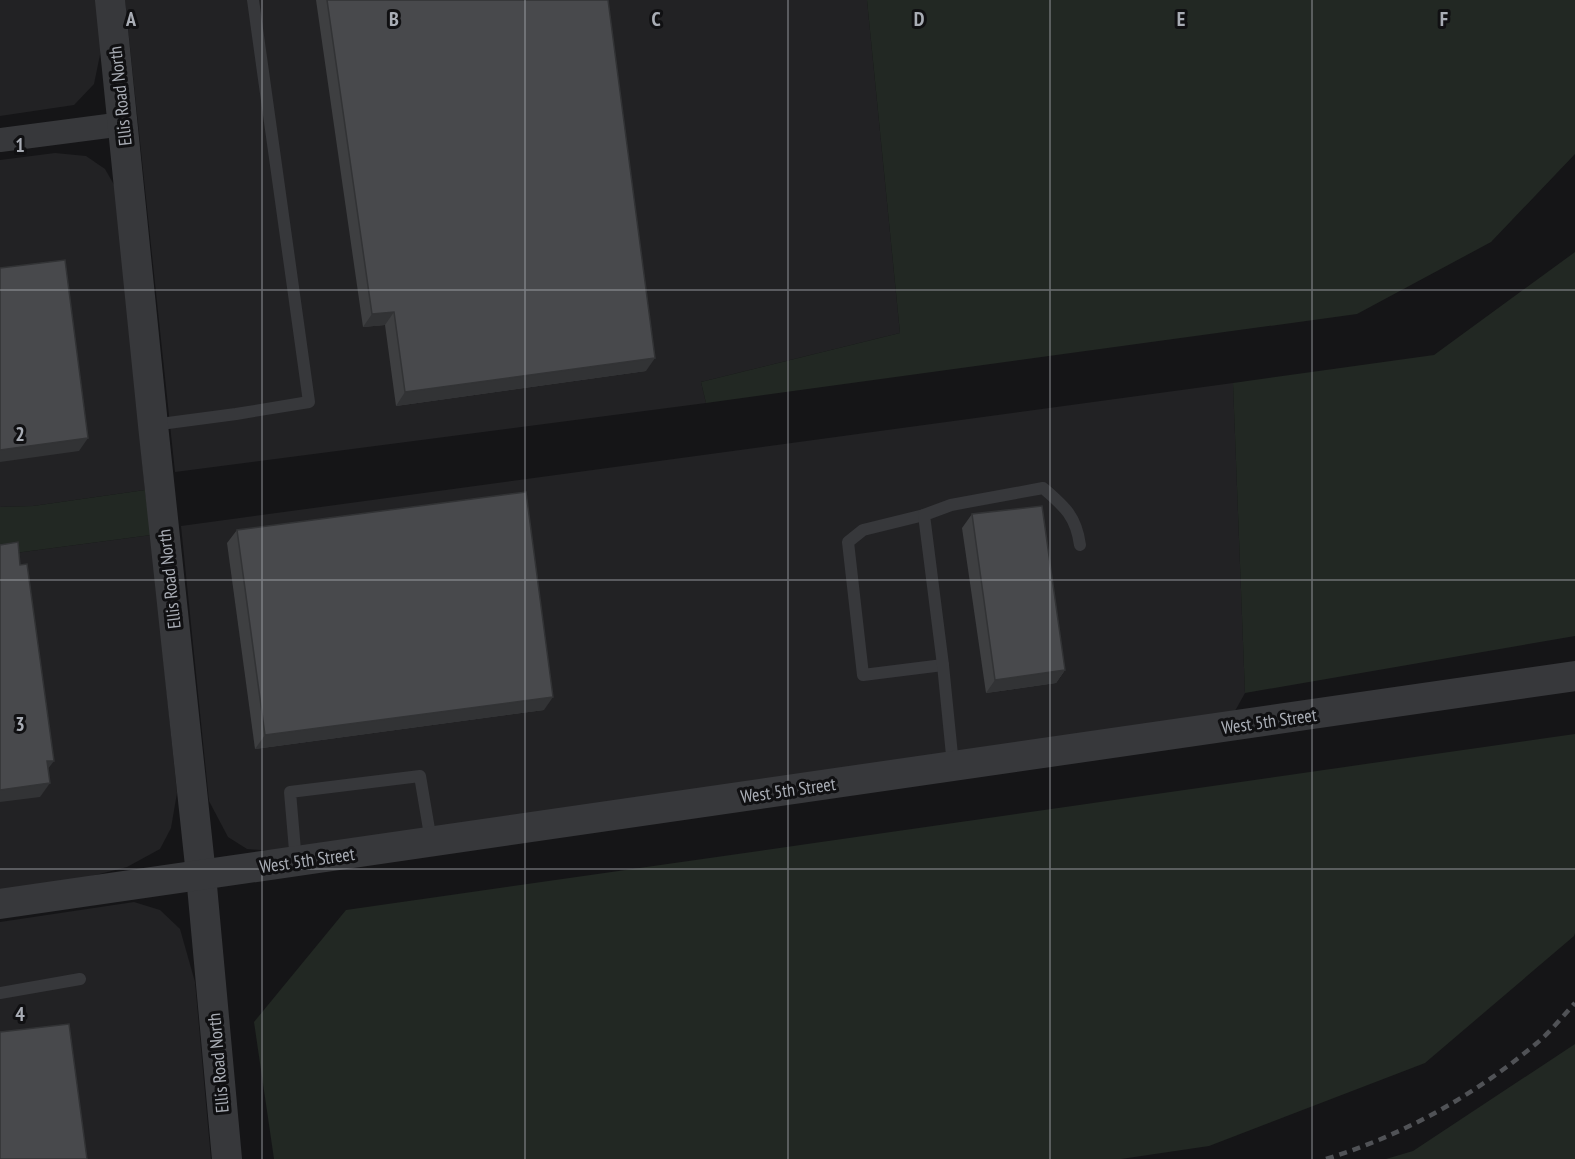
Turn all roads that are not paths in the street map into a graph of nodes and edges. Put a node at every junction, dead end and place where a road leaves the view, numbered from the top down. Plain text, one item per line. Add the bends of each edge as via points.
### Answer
1 (110, 0) edge
2 (253, 0) edge
3 (123, 124) junction
4 (0, 140) edge
5 (153, 425) junction
6 (924, 515) junction
7 (1080, 545) dead end
8 (943, 665) junction
9 (1575, 676) edge
10 (953, 766) junction
11 (432, 842) junction
12 (296, 862) junction
13 (201, 875) junction
14 (0, 904) edge
15 (80, 980) dead end
16 (0, 993) edge
17 (227, 1159) edge

1 - 3 street, Ellis Road North
2 - 5 lane via 309,402
3 - 4 street
3 - 5 street, Ellis Road North
5 - 13 street, Ellis Road North
6 - 7 lane via 951,505 1043,488 1063,504 1077,527
6 - 8 lane
6 - 8 lane via 863,530 848,542 863,675
8 - 10 lane
9 - 10 street, West 5th Street
10 - 11 street, West 5th Street
11 - 12 street, West 5th Street
11 - 12 lane via 420,776 290,792
12 - 13 street, West 5th Street
13 - 14 street, West 5th Street
13 - 17 street, Ellis Road North
15 - 16 lane

